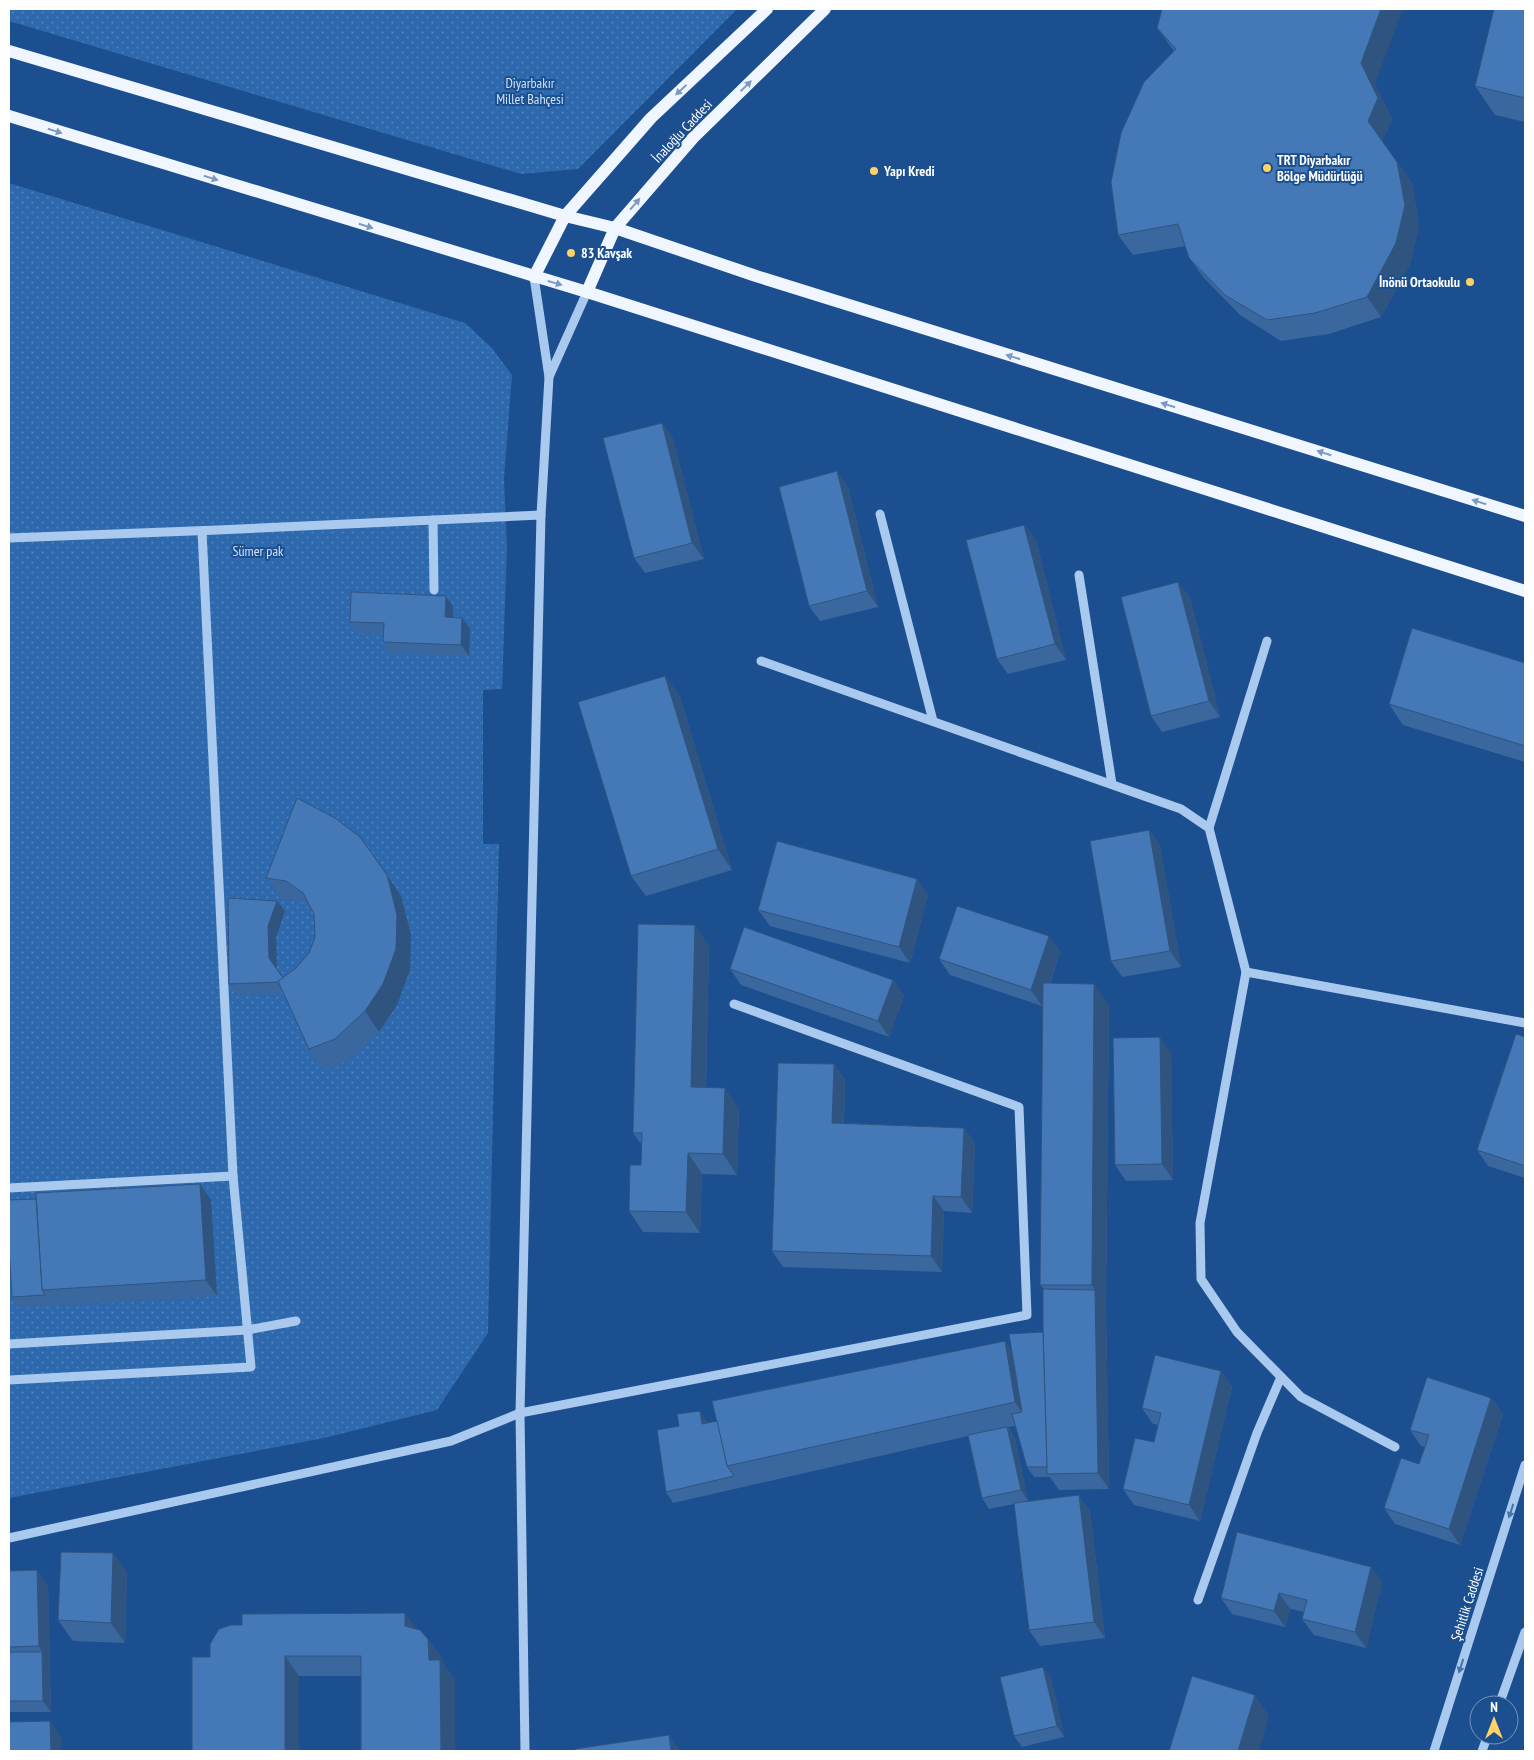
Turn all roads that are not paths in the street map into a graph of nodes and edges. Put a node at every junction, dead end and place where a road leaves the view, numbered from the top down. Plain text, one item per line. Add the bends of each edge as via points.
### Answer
1 (767, 9) edge
2 (826, 9) edge
3 (9, 51) edge
4 (9, 116) edge
5 (565, 216) junction
6 (616, 228) junction
7 (534, 277) junction
8 (587, 292) junction
9 (549, 377) junction
10 (880, 514) dead end
11 (541, 515) junction
12 (1525, 516) edge
13 (433, 520) junction
14 (202, 531) junction
15 (9, 538) edge
16 (1079, 575) dead end
17 (434, 590) dead end
18 (1525, 591) edge
19 (1267, 641) dead end
20 (761, 660) dead end
21 (933, 721) junction
22 (1112, 784) junction
23 (1209, 828) junction
24 (1246, 972) junction
25 (734, 1004) dead end
26 (1525, 1023) edge
27 (233, 1176) junction
28 (9, 1188) edge
29 (296, 1321) dead end
30 (247, 1330) junction
31 (9, 1344) edge
32 (1281, 1377) junction
33 (9, 1380) edge
34 (520, 1413) junction
35 (1395, 1447) dead end
36 (1525, 1465) edge
37 (9, 1538) edge
38 (1198, 1600) dead end
39 (1525, 1632) edge
40 (1503, 1695) edge
41 (525, 1751) edge
42 (1434, 1751) edge

1 -> 5 main road, İnaloğlu Caddesi via 651,118
6 -> 2 main road, İnaloğlu Caddesi via 693,138
3 - 5 main road
4 -> 7 main road
5 - 6 main road
5 - 7 main road, İnaloğlu Caddesi
6 - 8 main road, İnaloğlu Caddesi
12 -> 6 main road via 756,276
7 -> 8 main road
7 - 9 street
8 - 9 street
8 - 18 main road
9 - 11 street
10 - 21 street
11 - 13 street
11 - 34 street
13 - 14 street
13 - 17 street
14 - 15 street
14 - 27 street
16 - 22 street
19 - 23 street
20 - 21 street
21 - 22 street
22 - 23 street via 1181,809
23 - 24 street
24 - 26 street
24 - 32 street via 1200,1223 1201,1279 1237,1332
25 - 34 street via 1019,1107 1027,1315
27 - 28 street
27 - 30 street
29 - 30 street
30 - 31 street
30 - 33 street via 251,1367
32 - 35 street via 1301,1398
32 - 38 street via 1257,1433
34 - 37 street via 451,1441
34 - 41 street
36 -> 42 street, Şehitlik Caddesi
39 - 40 street

